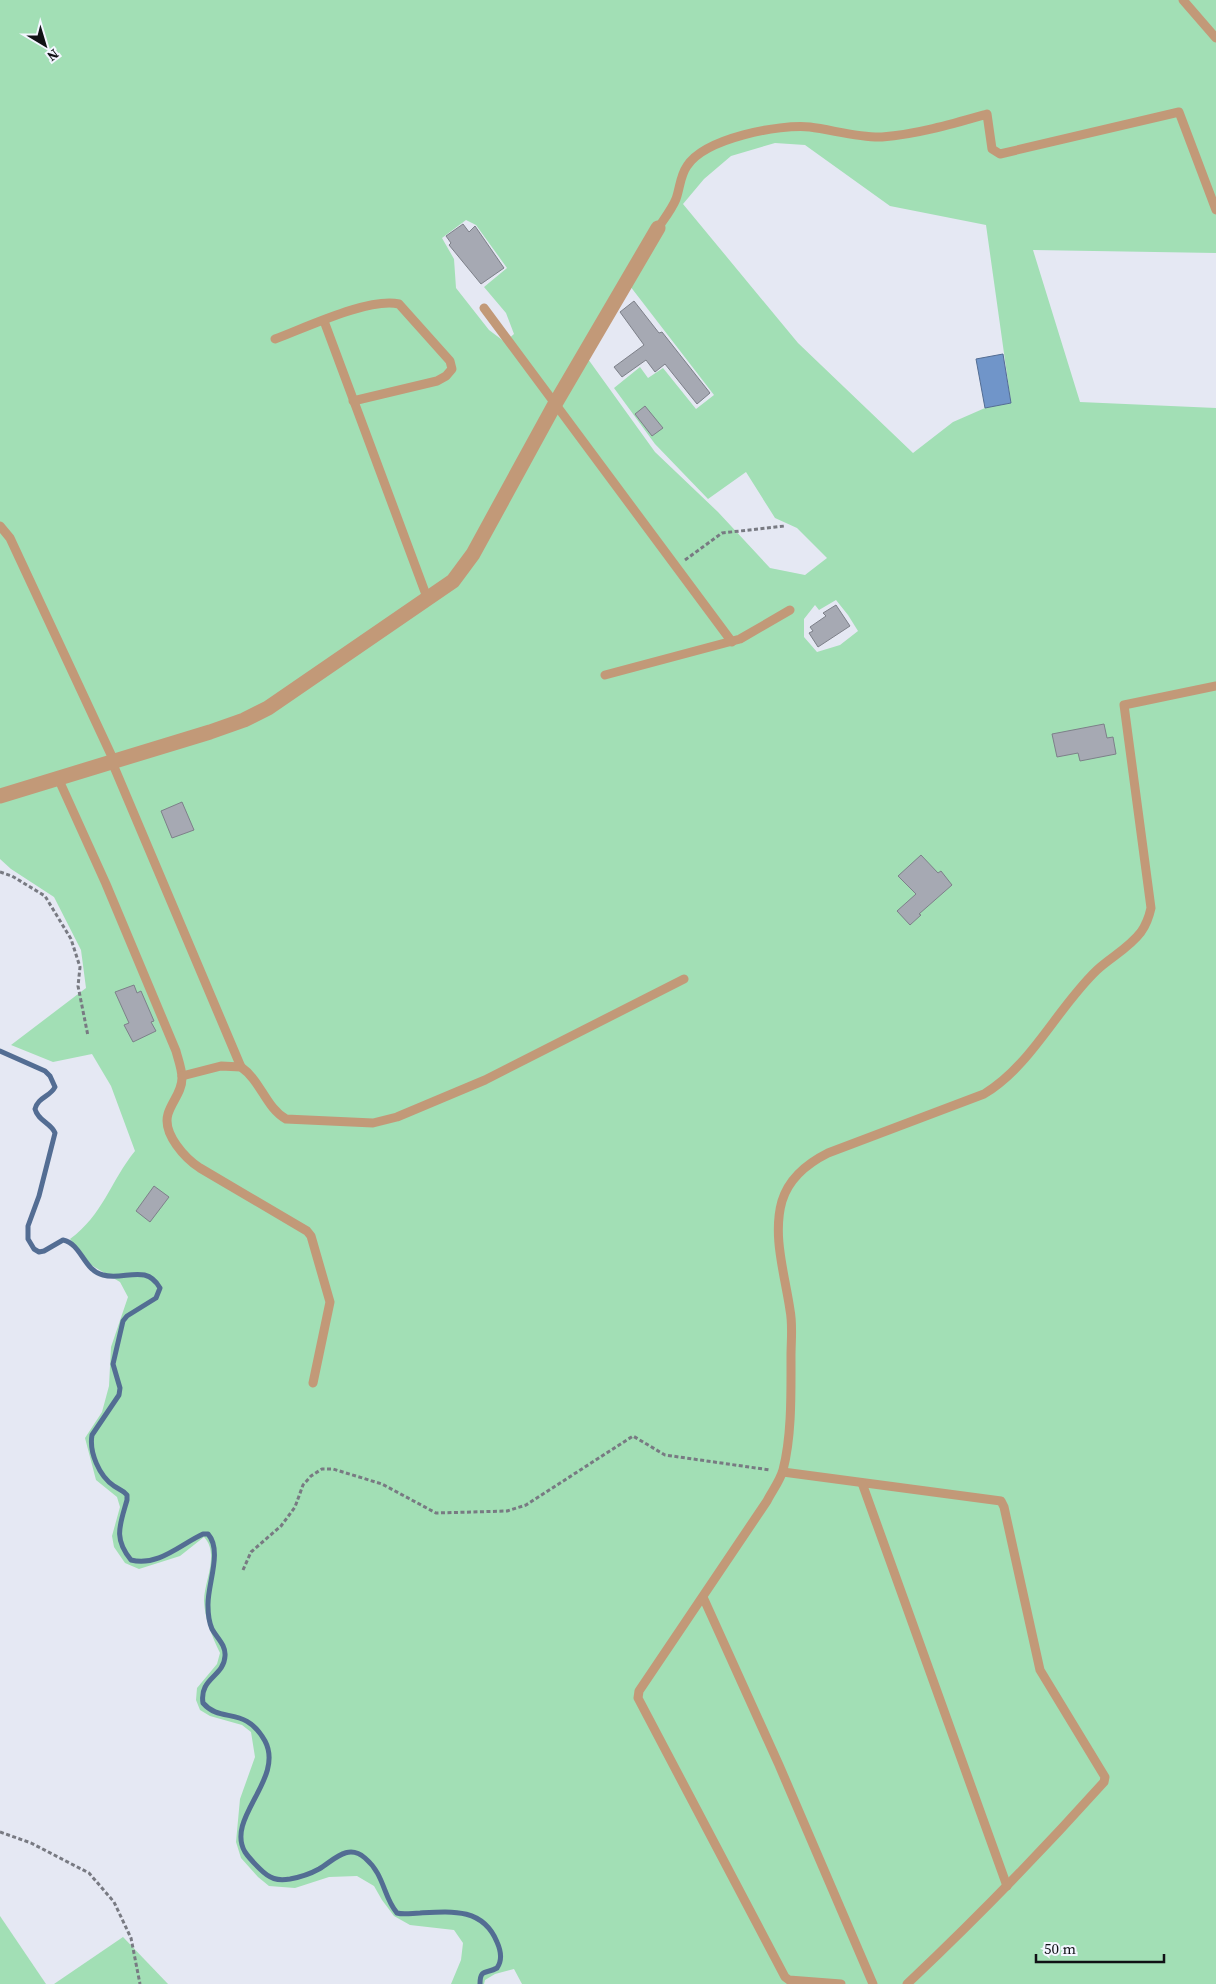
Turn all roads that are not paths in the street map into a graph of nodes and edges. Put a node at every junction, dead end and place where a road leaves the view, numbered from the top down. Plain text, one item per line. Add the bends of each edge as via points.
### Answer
1 (1183, 0) edge
2 (1216, 38) edge
3 (1216, 210) edge
4 (658, 228) joint
5 (484, 308) dead end
6 (324, 321) junction
7 (275, 339) dead end
8 (354, 401) junction
9 (555, 404) junction
10 (0, 526) edge
11 (428, 600) junction
12 (790, 610) dead end
13 (732, 642) junction
14 (605, 675) dead end
15 (1216, 686) edge
16 (113, 762) junction
17 (58, 778) junction
18 (0, 796) edge
19 (684, 979) dead end
20 (241, 1067) junction
21 (182, 1076) junction
22 (313, 1382) dead end
23 (783, 1472) junction
24 (862, 1483) junction
25 (703, 1597) junction
26 (1008, 1886) junction
27 (841, 1984) edge
28 (874, 1984) edge
29 (907, 1984) edge

1 - 2 lane
3 - 4 lane via 1179,112 1000,154 992,149 987,114 911,134 880,137 808,127 773,129 734,138 701,153 687,166 676,200
4 - 9 street
5 - 9 lane
6 - 7 lane
6 - 8 lane
6 - 8 lane via 365,306 390,302 399,304 450,361 452,369 437,380
8 - 11 lane
9 - 11 street via 473,554 453,581
9 - 13 lane
10 - 16 lane via 10,538
11 - 16 street via 268,708 210,732
12 - 13 lane
13 - 14 lane
15 - 23 lane via 1124,705 1151,908 1148,920 1135,939 1097,970 1020,1063 996,1086 984,1094 828,1153 802,1170 783,1199 778,1230 791,1314 791,1393
16 - 17 street
16 - 20 lane
17 - 18 street
17 - 21 lane via 152,992 176,1051
19 - 20 lane via 477,1084 397,1118 372,1123 286,1119 278,1115 258,1083
20 - 21 lane via 221,1066
21 - 22 lane via 178,1097 168,1115 168,1127 188,1160 311,1236 330,1302
23 - 24 lane
23 - 25 lane
24 - 26 lane
24 - 26 lane via 1001,1501 1040,1670 1105,1777 1104,1782
25 - 27 lane via 638,1691 638,1698 785,1978
25 - 28 lane
26 - 29 lane

